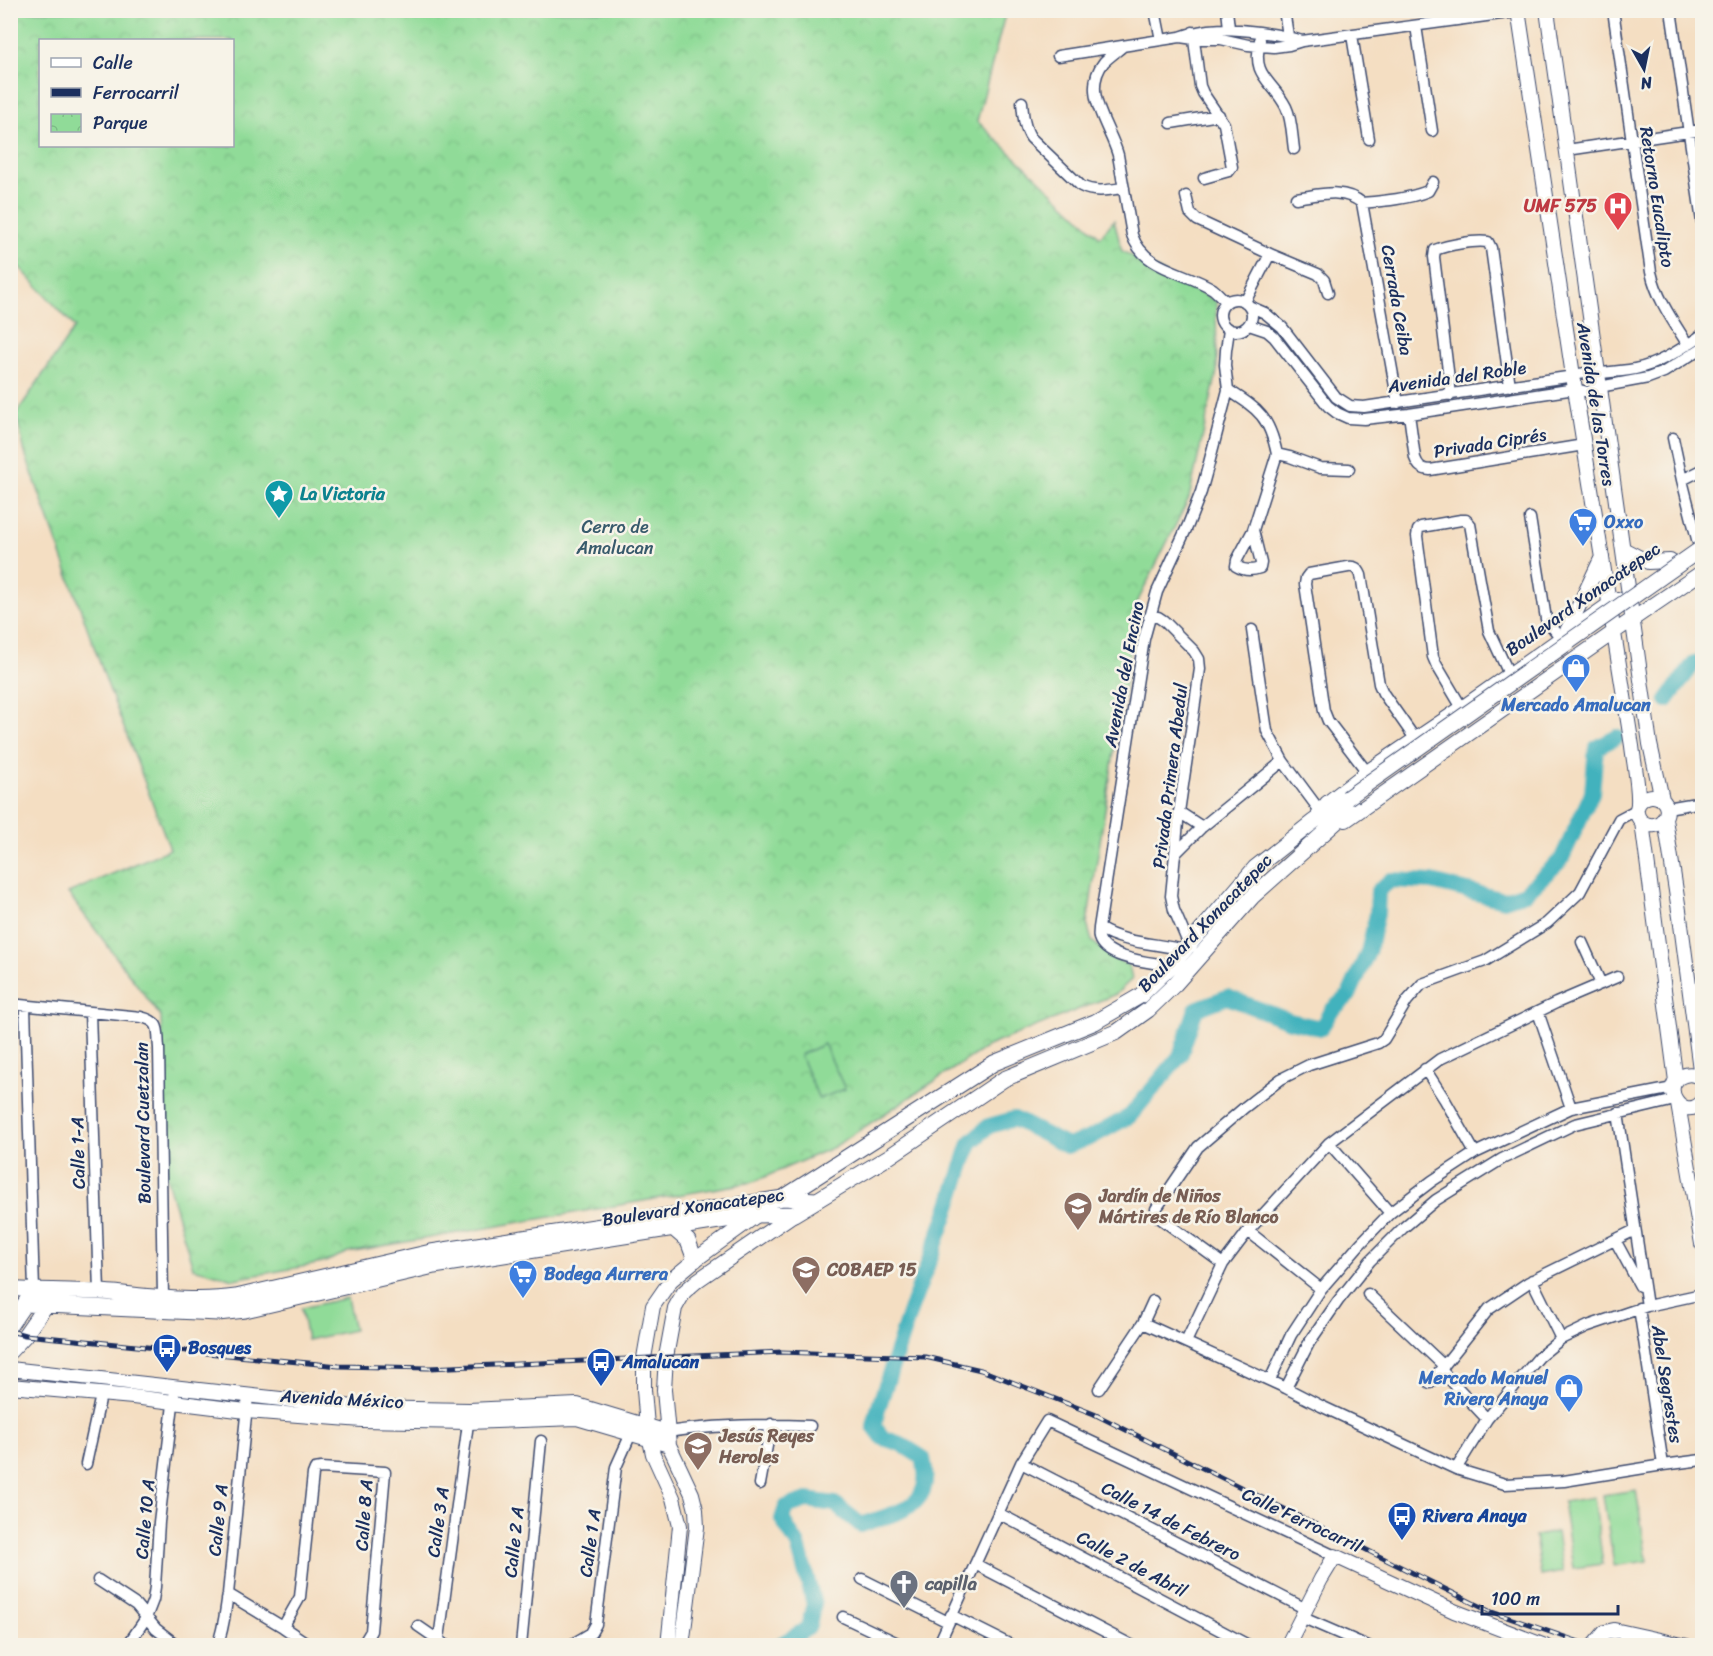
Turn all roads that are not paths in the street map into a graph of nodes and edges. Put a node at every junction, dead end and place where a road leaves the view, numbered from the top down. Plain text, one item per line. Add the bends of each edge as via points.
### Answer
1 (1155, 10) edge
2 (1227, 10) edge
3 (1284, 10) edge
4 (1524, 10) edge
5 (1547, 10) edge
6 (1613, 10) edge
7 (1671, 10) edge
8 (1519, 11) edge
9 (1416, 26) junction
10 (1229, 28) junction
11 (1254, 31) junction
12 (1352, 35) junction
13 (1193, 36) junction
14 (1161, 40) junction
15 (1289, 41) junction
16 (1253, 46) junction
17 (1122, 47) junction
18 (1058, 56) dead end
19 (1022, 102) dead end
20 (1219, 115) junction
21 (1171, 123) dead end
22 (1702, 130) edge
23 (1432, 131) dead end
24 (1689, 131) junction
25 (1369, 139) dead end
26 (1631, 140) junction
27 (1294, 150) dead end
28 (1567, 150) junction
29 (1204, 178) dead end
30 (1433, 182) dead end
31 (1124, 189) junction
32 (1186, 196) dead end
33 (1296, 198) dead end
34 (1362, 203) junction
35 (1702, 222) edge
36 (1270, 254) junction
37 (1328, 293) dead end
38 (1227, 302) junction
39 (1247, 304) junction
40 (1249, 325) junction
41 (1229, 330) junction
42 (1702, 335) edge
43 (1688, 345) junction
44 (1702, 348) edge
45 (1599, 380) junction
46 (1574, 382) junction
47 (1510, 386) junction
48 (1228, 390) junction
49 (1451, 395) junction
50 (1398, 403) junction
51 (1409, 414) junction
52 (1673, 438) dead end
53 (1584, 445) junction
54 (1277, 454) junction
55 (1349, 469) dead end
56 (1702, 470) edge
57 (1682, 480) junction
58 (1530, 518) dead end
59 (1253, 530) junction
60 (1701, 544) edge
61 (1623, 549) junction
62 (1602, 557) junction
63 (1670, 561) junction
64 (1702, 561) edge
65 (1702, 572) edge
66 (1647, 577) junction
67 (1629, 590) junction
68 (1662, 600) junction
69 (1610, 603) junction
70 (1149, 617) junction
71 (1632, 620) junction
72 (1252, 630) dead end
73 (1567, 632) junction
74 (1614, 632) junction
75 (1591, 648) junction
76 (1509, 674) junction
77 (1462, 708) junction
78 (1440, 723) junction
79 (1416, 740) junction
80 (1454, 744) junction
81 (1650, 744) junction
82 (1632, 746) junction
83 (1283, 761) junction
84 (1367, 772) junction
85 (1702, 802) edge
86 (1350, 803) junction
87 (1664, 808) junction
88 (1179, 812) junction
89 (1639, 812) junction
90 (1322, 819) junction
91 (1202, 827) junction
92 (1176, 853) junction
93 (1099, 928) junction
94 (1582, 942) dead end
95 (1187, 947) junction
96 (1202, 954) junction
97 (1171, 966) junction
98 (1617, 976) dead end
99 (1601, 984) junction
100 (10, 1005) edge
101 (25, 1006) junction
102 (90, 1012) junction
103 (1538, 1012) junction
104 (1425, 1069) junction
105 (1702, 1078) edge
106 (1675, 1093) junction
107 (1702, 1102) edge
108 (1571, 1108) junction
109 (1618, 1113) junction
110 (1329, 1143) junction
111 (1475, 1153) junction
112 (783, 1198) junction
113 (816, 1200) junction
114 (1390, 1213) junction
115 (794, 1214) junction
116 (757, 1215) junction
117 (673, 1228) junction
118 (1635, 1230) junction
119 (1248, 1231) junction
120 (1615, 1240) junction
121 (1702, 1244) edge
122 (694, 1260) junction
123 (1223, 1264) junction
124 (1532, 1280) junction
125 (10, 1289) edge
126 (1321, 1289) junction
127 (34, 1290) junction
128 (99, 1292) junction
129 (1368, 1294) dead end
130 (1645, 1294) junction
131 (1702, 1294) edge
132 (163, 1297) junction
133 (50, 1298) junction
134 (1153, 1300) dead end
135 (18, 1303) edge
136 (1643, 1307) junction
137 (1143, 1323) junction
138 (10, 1325) edge
139 (1561, 1339) junction
140 (1186, 1342) junction
141 (10, 1351) edge
142 (1442, 1368) junction
143 (10, 1369) edge
144 (1270, 1380) junction
145 (1430, 1383) dead end
146 (10, 1386) edge
147 (1286, 1388) junction
148 (1099, 1389) dead end
149 (101, 1395) junction
150 (175, 1395) junction
151 (248, 1396) junction
152 (246, 1411) junction
153 (469, 1416) junction
154 (1487, 1419) junction
155 (771, 1424) junction
156 (810, 1426) dead end
157 (641, 1431) junction
158 (668, 1438) junction
159 (541, 1441) dead end
160 (1702, 1460) edge
161 (1021, 1463) junction
162 (86, 1464) dead end
163 (1663, 1465) junction
164 (1456, 1469) junction
165 (760, 1484) dead end
166 (998, 1513) junction
167 (1335, 1556) junction
168 (975, 1564) junction
169 (862, 1579) dead end
170 (98, 1580) dead end
171 (228, 1594) junction
172 (1304, 1613) junction
173 (843, 1617) dead end
174 (146, 1618) junction
175 (949, 1619) junction
176 (418, 1626) dead end
177 (283, 1627) junction
178 (443, 1642) edge
179 (127, 1646) edge
180 (178, 1646) edge
181 (217, 1646) edge
182 (310, 1646) edge
183 (362, 1646) edge
184 (522, 1646) edge
185 (569, 1646) edge
186 (668, 1646) edge
187 (682, 1646) edge
188 (904, 1646) edge
189 (938, 1646) edge
190 (1013, 1646) edge
191 (1133, 1646) edge
192 (1250, 1646) edge
193 (1287, 1646) edge
194 (1368, 1646) edge
195 (1545, 1646) edge
196 (1593, 1646) edge
197 (1687, 1646) edge

1 - 14 street
2 - 10 street
3 - 15 street
4 - 8 street
5 - 28 street, Avenida de las Torres
6 - 26 street, Retorno Eucalipto
7 - 24 street
8 - 9 street
8 - 46 street, Avenida de las Torres
9 - 12 street
9 - 23 street
10 - 11 street
10 - 13 street via 1207,29
11 - 15 street
11 - 16 street via 1260,39
12 - 15 street
12 - 25 street
13 - 14 street
13 - 16 street
13 - 20 street via 1200,86
14 - 17 street
15 - 16 street via 1274,47
16 - 27 street via 1260,71 1286,106
17 - 18 street
17 - 31 street via 1105,62 1094,83 1100,111 1118,155
19 - 31 street via 1031,138 1081,186 1097,191
20 - 21 street
20 - 29 street via 1232,167
22 - 24 street
24 - 26 street
24 - 35 street
26 - 28 street
26 - 43 street, Retorno Eucalipto via 1654,287
28 - 45 street, Avenida de las Torres
30 - 34 street via 1428,191 1418,195
31 - 38 street via 1132,235 1143,255 1212,288
32 - 36 street via 1190,213 1197,220
33 - 34 street via 1340,193 1354,196
34 - 50 street, Cerrada Ceiba
36 - 37 street via 1322,276
36 - 39 street
38 - 39 street via 1239,300
38 - 41 street via 1220,320
39 - 40 street via 1252,315
39 - 50 street, Avenida del Roble via 1282,327 1336,397 1350,406
40 - 41 street via 1237,332
40 - 51 street, Avenida del Roble via 1274,337 1337,414 1364,419
41 - 48 street, Avenida del Encino via 1225,365
42 - 43 street, Avenida del Roble
43 - 45 street, Avenida del Roble via 1653,364
44 - 45 street, Avenida del Roble via 1648,378
45 - 46 street, Avenida del Roble via 1585,372
45 - 46 street, Avenida del Roble via 1588,392
45 - 61 street, Avenida de las Torres
46 - 47 street, Avenida del Roble
46 - 51 street, Avenida del Roble
46 - 53 street, Avenida de las Torres
47 - 49 street, Avenida del Roble
47 - 49 street via 1491,248 1488,242 1481,241 1435,250
48 - 54 street via 1261,414
48 - 70 street, Avenida del Encino via 1201,492
49 - 50 street, Avenida del Roble
51 - 53 street, Privada Ciprés via 1415,458 1423,469
52 - 57 street
53 - 62 street, Avenida de las Torres
54 - 55 street via 1320,468
54 - 59 street
56 - 57 street
57 - 60 street
58 - 73 street via 1546,619
59 - 59 street via 1237,560 1236,566 1241,569 1260,568
60 - 63 street, Boulevard Xonacatepec
60 - 86 main road, Boulevard Xonacatepec, bridge
61 - 63 street via 1648,562
61 - 67 street, Avenida de las Torres
62 - 69 street, Avenida de las Torres
62 - 73 street
63 - 66 street, Boulevard Xonacatepec
64 - 86 main road, Boulevard Xonacatepec
65 - 68 street, Boulevard Xonacatepec
66 - 67 street, Boulevard Xonacatepec
66 - 68 street via 1648,597
67 - 69 street, Boulevard Xonacatepec
67 - 71 street, Avenida de las Torres
68 - 71 street, Boulevard Xonacatepec
69 - 73 street, Boulevard Xonacatepec
69 - 74 street, Avenida de las Torres
70 - 88 street, Privada Primera Abedul via 1164,621 1199,659
70 - 93 street, Avenida del Encino
71 - 74 street, Boulevard Xonacatepec
71 - 81 street, Avenida de las Torres
72 - 83 street via 1267,731
73 - 75 street via 1584,626 1592,630 1595,638
73 - 76 street, Boulevard Xonacatepec
74 - 75 street, Boulevard Xonacatepec
74 - 82 street, Avenida de las Torres
75 - 80 street, Boulevard Xonacatepec
76 - 77 street, Boulevard Xonacatepec
76 - 77 street via 1489,631 1472,529 1466,520 1421,527 1417,536 1433,657
77 - 78 street, Boulevard Xonacatepec
78 - 79 street, Boulevard Xonacatepec
78 - 80 street
79 - 84 street, Boulevard Xonacatepec
79 - 84 street via 1379,684 1359,569 1348,567 1309,574 1305,584 1324,711
80 - 90 street, Boulevard Xonacatepec via 1343,821
81 - 82 street
81 - 87 street, Avenida de las Torres
82 - 89 street, Avenida de las Torres
83 - 90 street
83 - 91 street
84 - 90 street, Boulevard Xonacatepec
85 - 87 street
86 - 90 main road, Boulevard Xonacatepec
87 - 89 street via 1656,796 1649,795 1642,798
87 - 89 street via 1660,823 1654,825 1648,825
87 - 105 street, Avenida de las Torres
88 - 91 street
88 - 92 street, Privada Primera Abedul
89 - 106 street, Avenida de las Torres
89 - 123 street via 1619,819 1580,892 1547,923 1485,961 1422,984 1384,1040 1309,1065 1281,1079 1198,1147 1156,1214
90 - 95 main road, Boulevard Xonacatepec via 1255,868
90 - 96 main road, Boulevard Xonacatepec
91 - 92 street
92 - 95 street, Privada Primera Abedul via 1171,896
93 - 95 street via 1125,938
93 - 97 street via 1099,939 1105,947 1120,955
94 - 99 street
95 - 96 street
95 - 97 main road, Boulevard Xonacatepec
96 - 113 main road, Boulevard Xonacatepec via 1155,1003 1117,1032 1004,1079 890,1156
97 - 112 main road, Boulevard Xonacatepec via 1140,996 1095,1022 994,1063
98 - 99 street
99 - 103 street
100 - 101 street, Boulevard Cuetzalan
101 - 102 street, Boulevard Cuetzalan
101 - 127 street
102 - 128 street, Calle 1-A
102 - 132 street, Boulevard Cuetzalan via 150,1019 157,1027
103 - 104 street
103 - 108 street
104 - 110 street
104 - 111 street
105 - 106 street via 1694,1074 1681,1076
106 - 107 street via 1685,1108
106 - 108 street
106 - 109 street
106 - 121 street, Avenida de las Torres
108 - 111 street
109 - 118 street, Abel Segrestes
109 - 147 street via 1557,1132 1502,1159 1436,1200 1370,1261 1338,1301 1309,1343
110 - 114 street
110 - 119 street
111 - 114 street
112 - 113 main road
112 - 116 main road
112 - 132 main road, Boulevard Xonacatepec via 431,1252 236,1297
113 - 115 main road, Boulevard Xonacatepec
114 - 126 street
115 - 116 main road, Boulevard Xonacatepec
115 - 158 street via 698,1280 684,1292 675,1308 664,1390
116 - 117 main road, Boulevard Xonacatepec
116 - 122 street
117 - 122 main road via 688,1241
117 - 133 main road, Boulevard Xonacatepec via 434,1266 245,1310 195,1313
118 - 120 street
118 - 130 street, Abel Segrestes
119 - 123 street
119 - 126 street
120 - 124 street
120 - 130 street
122 - 157 street via 671,1280 653,1306 644,1358
123 - 140 street
124 - 139 street
124 - 142 street via 1489,1309
125 - 127 street
126 - 144 street via 1291,1335
127 - 133 main road
127 - 135 main road
128 - 132 main road, Boulevard Xonacatepec
128 - 133 main road, Boulevard Xonacatepec
129 - 142 street
130 - 136 street, Abel Segrestes
131 - 136 street
133 - 135 main road
133 - 141 main road
134 - 137 street
135 - 138 main road
136 - 139 street
136 - 163 street, Abel Segrestes
137 - 140 street
137 - 148 street
139 - 154 street via 1539,1357
140 - 144 street
142 - 145 street
142 - 154 street
143 - 150 street, Avenida México
144 - 147 street
146 - 149 street, Avenida México
147 - 164 street
149 - 150 street, Avenida México
149 - 162 street
150 - 151 street, Avenida México
150 - 152 street, Avenida México
150 - 174 street, Calle 10 A via 155,1587
151 - 152 street, Calle 9 A
151 - 153 street, Avenida México
152 - 153 street, Avenida México via 362,1420
152 - 171 street, Calle 9 A
153 - 157 street, Avenida México via 577,1418
153 - 178 street, Calle 3 A
154 - 164 street
155 - 156 street
155 - 158 street via 687,1429
155 - 165 street
157 - 158 street, Avenida México
157 - 185 street, Calle 1 A via 621,1454 616,1467 596,1624 591,1633
157 - 186 street via 673,1498 680,1526
158 - 187 street via 696,1510
159 - 184 street, Calle 2 A
160 - 163 street
161 - 166 street
161 - 167 street, Calle Ferrocarril via 1047,1421
161 - 172 street, Calle 14 de Febrero
163 - 164 street via 1564,1481 1505,1484
166 - 168 street
166 - 192 street, Calle 2 de Abril
167 - 172 street
167 - 195 street, Calle Ferrocarril via 1454,1611
168 - 175 street
168 - 191 street
169 - 175 street
170 - 174 street via 136,1605
171 - 177 street
171 - 181 street, Calle 9 A
172 - 193 street
172 - 194 street, Calle 14 de Febrero
173 - 188 street
174 - 179 street, Calle 10 A
174 - 180 street
175 - 189 street
175 - 190 street
176 - 178 street, Calle 3 A
177 - 182 street
177 - 183 street, Calle 8 A via 300,1597 315,1469 386,1472 371,1631
196 - 197 street via 1605,1632 1614,1630

